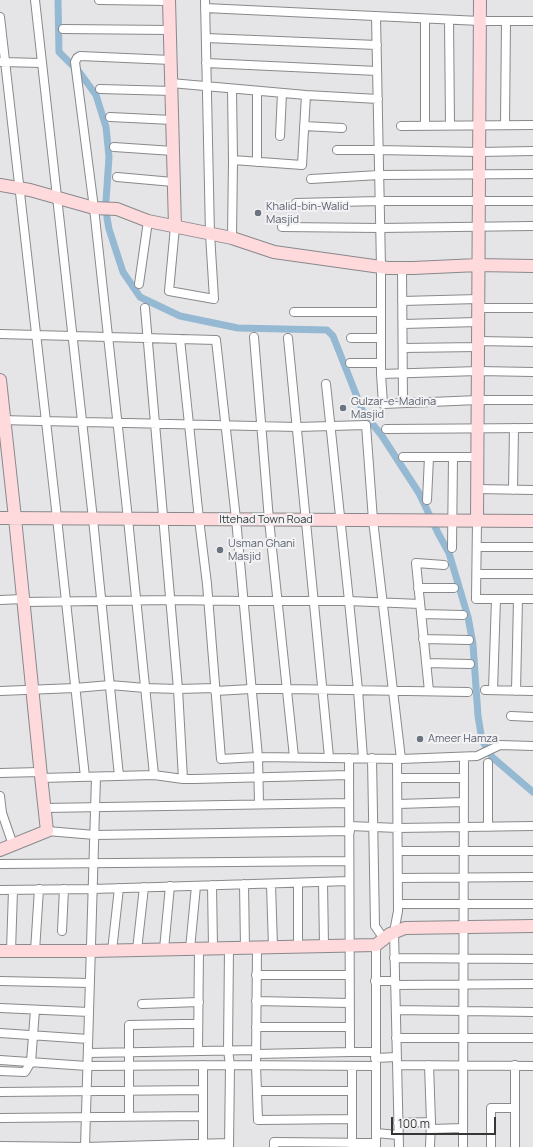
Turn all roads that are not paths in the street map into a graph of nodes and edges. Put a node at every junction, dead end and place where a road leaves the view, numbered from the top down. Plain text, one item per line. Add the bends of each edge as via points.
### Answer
1 (35, 0) edge
2 (99, 0) edge
3 (480, 0) edge
4 (169, 1) edge
5 (205, 4) edge
6 (376, 16) junction
7 (0, 17) edge
8 (425, 19) junction
9 (449, 20) junction
10 (480, 21) junction
11 (506, 21) junction
12 (533, 21) edge
13 (63, 29) dead end
14 (170, 30) junction
15 (206, 38) junction
16 (377, 45) junction
17 (171, 60) junction
18 (3, 62) edge
19 (42, 63) junction
20 (206, 63) junction
21 (377, 71) junction
22 (207, 86) junction
23 (171, 87) junction
24 (232, 88) junction
25 (100, 89) dead end
26 (257, 91) junction
27 (282, 93) junction
28 (306, 95) junction
29 (378, 99) junction
30 (110, 117) dead end
31 (172, 120) junction
32 (450, 125) junction
33 (479, 125) junction
34 (505, 125) junction
35 (533, 125) edge
36 (304, 126) junction
37 (401, 126) dead end
38 (425, 126) junction
39 (342, 128) dead end
40 (280, 136) dead end
41 (114, 147) dead end
42 (337, 150) dead end
43 (378, 150) junction
44 (173, 151) junction
45 (533, 151) edge
46 (479, 152) junction
47 (233, 160) junction
48 (257, 162) junction
49 (479, 174) junction
50 (533, 174) edge
51 (379, 175) junction
52 (117, 177) dead end
53 (311, 179) dead end
54 (173, 182) junction
55 (0, 185) edge
56 (19, 188) junction
57 (57, 197) junction
58 (379, 201) junction
59 (479, 201) junction
60 (533, 201) edge
61 (296, 203) dead end
62 (99, 208) junction
63 (148, 221) junction
64 (479, 226) junction
65 (533, 226) edge
66 (175, 227) junction
67 (282, 227) dead end
68 (380, 228) junction
69 (210, 234) junction
70 (232, 238) junction
71 (478, 265) junction
72 (533, 266) edge
73 (381, 267) junction
74 (402, 268) junction
75 (139, 284) dead end
76 (402, 301) junction
77 (478, 304) junction
78 (145, 308) dead end
79 (533, 308) edge
80 (294, 312) dead end
81 (380, 312) junction
82 (478, 322) junction
83 (403, 324) junction
84 (0, 334) edge
85 (36, 335) junction
86 (73, 336) junction
87 (108, 337) junction
88 (254, 337) dead end
89 (148, 338) junction
90 (288, 338) dead end
91 (351, 338) dead end
92 (381, 338) junction
93 (180, 339) junction
94 (533, 342) edge
95 (478, 344) junction
96 (403, 348) junction
97 (350, 363) dead end
98 (380, 363) junction
99 (478, 371) junction
100 (533, 372) edge
101 (403, 373) junction
102 (380, 374) junction
103 (0, 380) edge
104 (326, 384) dead end
105 (478, 400) junction
106 (533, 400) edge
107 (403, 403) junction
108 (2, 420) edge
109 (46, 421) junction
110 (82, 422) junction
111 (118, 423) junction
112 (156, 424) junction
113 (189, 424) junction
114 (225, 425) junction
115 (261, 426) junction
116 (330, 426) junction
117 (297, 427) junction
118 (478, 428) junction
119 (514, 428) junction
120 (533, 428) edge
121 (386, 429) dead end
122 (403, 457) dead end
123 (429, 457) junction
124 (453, 457) junction
125 (477, 457) junction
126 (477, 489) junction
127 (513, 490) junction
128 (533, 490) edge
129 (427, 500) dead end
130 (0, 518) edge
131 (15, 518) junction
132 (57, 518) junction
133 (93, 518) junction
134 (128, 519) junction
135 (164, 519) junction
136 (199, 519) junction
137 (236, 519) junction
138 (269, 520) junction
139 (306, 520) junction
140 (341, 520) junction
141 (373, 520) junction
142 (450, 521) junction
143 (477, 521) junction
144 (533, 521) edge
145 (477, 547) junction
146 (533, 547) edge
147 (452, 548) dead end
148 (444, 565) dead end
149 (477, 574) junction
150 (533, 574) edge
151 (418, 588) junction
152 (454, 588) dead end
153 (496, 599) junction
154 (518, 599) junction
155 (533, 599) edge
156 (0, 600) edge
157 (136, 600) junction
158 (171, 600) junction
159 (208, 600) junction
160 (314, 600) junction
161 (23, 601) junction
162 (66, 601) junction
163 (102, 601) junction
164 (243, 601) junction
165 (278, 601) junction
166 (349, 601) junction
167 (383, 602) junction
168 (420, 604) junction
169 (421, 614) junction
170 (462, 615) dead end
171 (424, 639) junction
172 (469, 640) dead end
173 (426, 663) junction
174 (470, 664) dead end
175 (110, 685) junction
176 (75, 688) junction
177 (145, 688) junction
178 (178, 689) junction
179 (252, 689) junction
180 (287, 689) junction
181 (32, 690) junction
182 (215, 690) junction
183 (322, 690) junction
184 (358, 690) junction
185 (393, 690) junction
186 (0, 691) edge
187 (429, 691) junction
188 (516, 691) junction
189 (533, 691) edge
190 (468, 692) dead end
191 (511, 716) dead end
192 (533, 717) edge
193 (533, 746) edge
194 (258, 757) junction
195 (294, 757) junction
196 (328, 757) junction
197 (464, 757) junction
198 (349, 758) junction
199 (363, 758) junction
200 (372, 758) junction
201 (399, 759) junction
202 (488, 763) dead end
203 (0, 773) edge
204 (41, 775) junction
205 (349, 775) junction
206 (119, 776) junction
207 (154, 776) junction
208 (85, 777) junction
209 (96, 777) junction
210 (259, 777) junction
211 (398, 778) junction
212 (464, 778) junction
213 (183, 779) junction
214 (0, 796) edge
215 (464, 802) junction
216 (349, 803) junction
217 (260, 804) junction
218 (398, 804) junction
219 (95, 806) junction
220 (44, 808) junction
221 (488, 826) junction
222 (533, 826) edge
223 (373, 827) junction
224 (464, 827) junction
225 (350, 828) junction
226 (398, 828) junction
227 (47, 831) junction
228 (95, 835) junction
229 (13, 845) junction
230 (0, 850) edge
231 (398, 851) junction
232 (464, 851) junction
233 (533, 851) edge
234 (349, 861) junction
235 (94, 863) junction
236 (0, 864) edge
237 (464, 877) junction
238 (533, 877) edge
239 (398, 878) junction
240 (349, 881) junction
241 (323, 882) junction
242 (298, 883) junction
243 (244, 884) junction
244 (271, 884) junction
245 (212, 885) junction
246 (170, 886) junction
247 (196, 886) junction
248 (144, 887) junction
249 (119, 888) junction
250 (39, 889) junction
251 (64, 889) junction
252 (93, 889) junction
253 (0, 890) edge
254 (13, 890) junction
255 (398, 904) junction
256 (464, 904) junction
257 (533, 904) edge
258 (533, 926) edge
259 (464, 928) junction
260 (62, 932) dead end
261 (384, 939) junction
262 (324, 946) junction
263 (350, 946) junction
264 (273, 947) junction
265 (298, 947) junction
266 (213, 948) junction
267 (229, 948) junction
268 (251, 948) junction
269 (195, 949) junction
270 (112, 950) junction
271 (137, 950) junction
272 (164, 950) junction
273 (6, 951) edge
274 (35, 951) junction
275 (91, 951) junction
276 (394, 958) junction
277 (464, 959) junction
278 (533, 959) edge
279 (349, 974) junction
280 (256, 975) junction
281 (0, 981) edge
282 (375, 982) junction
283 (90, 983) junction
284 (395, 983) junction
285 (464, 984) junction
286 (533, 984) edge
287 (256, 1000) junction
288 (199, 1002) junction
289 (349, 1003) junction
290 (142, 1004) dead end
291 (0, 1008) edge
292 (35, 1010) junction
293 (396, 1010) junction
294 (464, 1011) junction
295 (89, 1012) junction
296 (533, 1012) edge
297 (198, 1024) junction
298 (256, 1027) junction
299 (349, 1027) junction
300 (0, 1033) edge
301 (33, 1036) junction
302 (396, 1038) junction
303 (464, 1038) junction
304 (533, 1038) edge
305 (88, 1039) junction
306 (228, 1050) junction
307 (198, 1051) junction
308 (130, 1052) junction
309 (256, 1052) junction
310 (350, 1052) junction
311 (88, 1053) junction
312 (375, 1058) junction
313 (0, 1060) edge
314 (397, 1061) junction
315 (31, 1062) junction
316 (203, 1065) junction
317 (230, 1065) junction
318 (256, 1065) junction
319 (429, 1065) junction
320 (463, 1065) junction
321 (87, 1066) junction
322 (130, 1066) junction
323 (352, 1066) junction
324 (515, 1066) junction
325 (533, 1066) edge
326 (0, 1071) edge
327 (203, 1090) junction
328 (129, 1091) junction
329 (257, 1091) junction
330 (352, 1091) junction
331 (0, 1092) edge
332 (86, 1092) junction
333 (515, 1108) junction
334 (129, 1116) junction
335 (203, 1116) junction
336 (86, 1117) junction
337 (0, 1118) edge
338 (352, 1119) junction
339 (398, 1123) junction
340 (431, 1126) junction
341 (463, 1128) junction
342 (376, 1133) junction
343 (398, 1135) junction
344 (203, 1144) junction
345 (229, 1145) edge
346 (300, 1145) edge
347 (325, 1145) edge
348 (352, 1145) edge
349 (376, 1145) edge
350 (1, 1146) edge
351 (111, 1146) edge
352 (136, 1146) edge
353 (164, 1146) edge
354 (190, 1146) edge
355 (28, 1147) edge
356 (53, 1147) edge
357 (85, 1147) edge
358 (274, 1147) edge
359 (399, 1147) edge
360 (430, 1147) edge
361 (463, 1147) edge
362 (491, 1147) edge
363 (515, 1147) edge

1 - 19 street
2 - 4 street
3 - 10 street
4 - 14 street
5 - 6 street
5 - 15 street
6 - 8 street
6 - 16 street
7 - 18 street
8 - 9 street
8 - 38 street
9 - 10 street
9 - 32 street
10 - 11 street
10 - 33 street
11 - 12 street
11 - 34 street
13 - 14 street
14 - 17 street
15 - 16 street
15 - 20 street
16 - 21 street
17 - 23 street
17 - 62 street via 80,56 75,62
18 - 19 street
18 - 56 street
19 - 57 street
20 - 21 street
20 - 22 street
21 - 29 street
22 - 23 street
22 - 24 street
22 - 69 street
23 - 25 street
23 - 31 street
24 - 26 street
24 - 47 street
26 - 27 street
26 - 48 street
27 - 28 street
27 - 40 street
28 - 29 street
28 - 36 street
29 - 43 street
30 - 31 street
31 - 44 street
32 - 33 street
32 - 38 street
33 - 34 street
33 - 46 street
34 - 35 street
36 - 39 street
36 - 48 street via 302,165
37 - 38 street
41 - 44 street
42 - 43 street
43 - 46 street
43 - 51 street
44 - 54 street
45 - 46 street
46 - 49 street
47 - 48 street
47 - 70 street
49 - 50 street
49 - 51 street
49 - 59 street
51 - 53 street
51 - 58 street
52 - 54 street
54 - 66 street
55 - 56 street
56 - 57 street
56 - 85 street
57 - 62 street
57 - 86 street
58 - 59 street
58 - 61 street
58 - 68 street
59 - 60 street
59 - 64 street
62 - 63 street via 117,209
62 - 87 street
63 - 66 street
63 - 75 street
64 - 65 street
64 - 68 street
64 - 71 street
66 - 69 street
66 - 69 street via 169,291 214,299
67 - 68 street
68 - 73 street
69 - 70 street
70 - 73 street via 274,252
71 - 72 street
71 - 74 street
71 - 77 street
73 - 74 street
73 - 81 street
74 - 76 street
76 - 77 street
76 - 83 street
77 - 79 street
77 - 82 street
78 - 89 street
80 - 81 street
81 - 92 street
82 - 83 street
82 - 95 street
83 - 96 street
84 - 85 street
85 - 86 street
85 - 109 street
86 - 87 street
86 - 110 street
87 - 89 street
87 - 111 street
88 - 115 street
89 - 93 street
89 - 112 street
90 - 117 street
91 - 92 street
92 - 98 street
93 - 113 street
93 - 114 street via 216,340
94 - 95 street
95 - 96 street
95 - 99 street
96 - 101 street
97 - 98 street
98 - 102 street
99 - 100 street
99 - 101 street
99 - 105 street
101 - 102 street
101 - 107 street
102 - 107 street via 383,404
103 - 108 street
104 - 116 street
105 - 106 street
105 - 107 street
105 - 118 street
108 - 109 street
108 - 131 street
109 - 110 street
109 - 132 street
110 - 111 street
110 - 133 street
111 - 112 street
111 - 134 street
112 - 113 street
112 - 135 street
113 - 114 street
113 - 136 street
114 - 115 street
114 - 137 street
115 - 117 street
115 - 138 street
116 - 117 street
116 - 140 street
116 - 141 street via 366,425
117 - 139 street
118 - 119 street
118 - 121 street
118 - 125 street
119 - 120 street
119 - 127 street
122 - 123 street
123 - 124 street
123 - 129 street
124 - 125 street
124 - 142 street
125 - 126 street
126 - 127 street
126 - 143 street
127 - 128 street
130 - 131 street, Ittehad Town Road
131 - 132 street, Ittehad Town Road
131 - 161 street
132 - 133 street, Ittehad Town Road
132 - 162 street
133 - 134 street, Ittehad Town Road
133 - 163 street
134 - 135 street, Ittehad Town Road
134 - 157 street
135 - 136 street, Ittehad Town Road
135 - 158 street
136 - 137 street, Ittehad Town Road
136 - 159 street
137 - 138 street, Ittehad Town Road
137 - 164 street
138 - 139 street, Ittehad Town Road
138 - 165 street
139 - 140 street, Ittehad Town Road
139 - 160 street
140 - 141 street, Ittehad Town Road
140 - 166 street
141 - 142 street, Ittehad Town Road
141 - 167 street
142 - 143 street, Ittehad Town Road
142 - 147 street
143 - 144 street, Ittehad Town Road
143 - 145 street
145 - 146 street
145 - 149 street
148 - 151 street via 416,563
149 - 150 street
149 - 153 street via 476,599
151 - 152 street
151 - 168 street
153 - 154 street
153 - 188 street via 489,690
154 - 155 street
154 - 188 street
156 - 161 street
157 - 158 street
157 - 163 street
157 - 177 street
158 - 159 street
158 - 178 street
159 - 164 street
159 - 182 street
160 - 165 street
160 - 166 street
160 - 183 street
161 - 162 street
161 - 181 street
162 - 163 street
162 - 176 street
163 - 175 street
164 - 165 street
164 - 179 street
165 - 180 street
166 - 167 street
166 - 184 street
167 - 168 street
167 - 185 street
168 - 169 street
169 - 170 street
169 - 171 street
171 - 172 street
171 - 173 street
173 - 174 street
173 - 187 street
175 - 176 street
175 - 177 street
175 - 206 street
176 - 181 street
176 - 208 street
177 - 178 street
177 - 207 street
178 - 182 street
178 - 213 street
179 - 180 street
179 - 182 street
179 - 194 street
180 - 183 street
180 - 195 street
181 - 186 street
181 - 204 street
182 - 194 street via 221,759
183 - 184 street
183 - 196 street
184 - 185 street
184 - 199 street
185 - 187 street
185 - 201 street
187 - 190 street
188 - 189 street
191 - 192 street
193 - 197 street via 500,745 480,755
194 - 195 street
194 - 210 street
195 - 196 street
196 - 198 street
197 - 201 street
197 - 212 street
198 - 199 street
198 - 205 street
199 - 200 street
200 - 201 street
200 - 223 street
201 - 211 street
202 - 221 street
203 - 204 street
204 - 208 street
204 - 220 street
205 - 210 street
205 - 216 street
206 - 207 street
206 - 209 street
207 - 213 street
208 - 209 street
209 - 219 street
210 - 213 street
210 - 217 street
211 - 212 street
211 - 218 street
212 - 215 street
214 - 229 street via 2,813
215 - 218 street
215 - 224 street
216 - 217 street
216 - 225 street
217 - 219 street
218 - 226 street
219 - 220 street
219 - 228 street
220 - 227 street
221 - 222 street
221 - 224 street
223 - 225 street
223 - 226 street
223 - 261 street via 375,926
224 - 226 street
224 - 232 street
225 - 228 street
225 - 234 street
226 - 231 street
227 - 228 street
227 - 229 street
228 - 235 street
229 - 230 street
231 - 232 street
231 - 239 street
232 - 233 street
232 - 237 street
234 - 235 street
234 - 240 street
235 - 236 street
235 - 252 street
237 - 238 street
237 - 239 street
237 - 256 street
239 - 255 street
240 - 241 street
240 - 263 street
241 - 242 street
241 - 262 street
242 - 244 street
242 - 265 street
243 - 244 street
243 - 245 street
243 - 268 street
244 - 264 street
245 - 247 street
245 - 266 street
246 - 247 street
246 - 248 street
246 - 272 street
247 - 269 street
248 - 249 street
248 - 271 street
249 - 252 street
249 - 270 street
250 - 251 street
250 - 254 street
250 - 274 street
251 - 252 street
251 - 260 street
252 - 275 street
253 - 254 street
254 - 273 street
255 - 256 street
255 - 261 street via 398,911
256 - 257 street
256 - 259 street
258 - 259 street
259 - 261 street via 405,928
259 - 277 street
261 - 263 street
261 - 276 street
261 - 282 street
262 - 263 street
262 - 265 street
263 - 279 street
264 - 265 street
264 - 268 street
266 - 267 street
266 - 269 street
267 - 268 street
267 - 306 street
268 - 280 street
269 - 272 street
269 - 288 street
270 - 271 street
270 - 275 street
271 - 272 street
273 - 274 street
274 - 275 street
275 - 283 street
276 - 277 street
276 - 284 street
277 - 278 street
277 - 285 street
279 - 280 street
279 - 289 street
280 - 287 street
281 - 283 street
282 - 284 street
282 - 312 street
283 - 295 street
284 - 285 street
284 - 293 street
285 - 286 street
285 - 294 street
287 - 289 street
287 - 298 street
288 - 290 street
288 - 297 street
289 - 299 street
291 - 292 street
292 - 295 street
292 - 301 street
293 - 294 street
293 - 302 street
294 - 296 street
294 - 303 street
295 - 305 street
297 - 307 street
297 - 308 street via 129,1025
298 - 299 street
298 - 309 street
299 - 310 street
300 - 301 street
301 - 305 street
301 - 315 street
302 - 303 street
302 - 314 street
303 - 304 street
303 - 320 street
305 - 311 street
306 - 307 street
306 - 309 street
306 - 317 street
307 - 308 street
308 - 311 street
308 - 322 street
309 - 310 street
309 - 318 street
310 - 312 street
311 - 321 street
312 - 314 street
312 - 323 street
312 - 342 street
313 - 315 street
314 - 319 street
314 - 339 street
315 - 321 street
315 - 326 street via 25,1072
316 - 317 street
316 - 322 street
316 - 327 street
317 - 318 street
317 - 345 street
318 - 323 street
318 - 329 street
319 - 320 street
319 - 340 street
320 - 324 street
320 - 341 street
321 - 322 street
321 - 332 street
322 - 328 street
323 - 330 street
324 - 325 street
324 - 333 street
327 - 328 street
327 - 335 street
328 - 332 street
328 - 334 street
329 - 330 street
329 - 338 street via 258,1120
330 - 338 street
331 - 332 street
332 - 336 street
333 - 362 street via 491,1108
333 - 363 street
334 - 335 street
334 - 336 street
335 - 344 street
336 - 337 street
336 - 357 street
338 - 348 street
339 - 340 street
339 - 343 street
340 - 341 street
340 - 360 street
341 - 361 street
342 - 343 street
342 - 349 street
343 - 359 street
344 - 345 street
344 - 354 street
346 - 347 street
346 - 358 street via 274,1142
347 - 348 street
348 - 349 street
350 - 355 street
351 - 352 street
351 - 357 street
352 - 353 street
353 - 354 street
355 - 356 street
356 - 357 street

